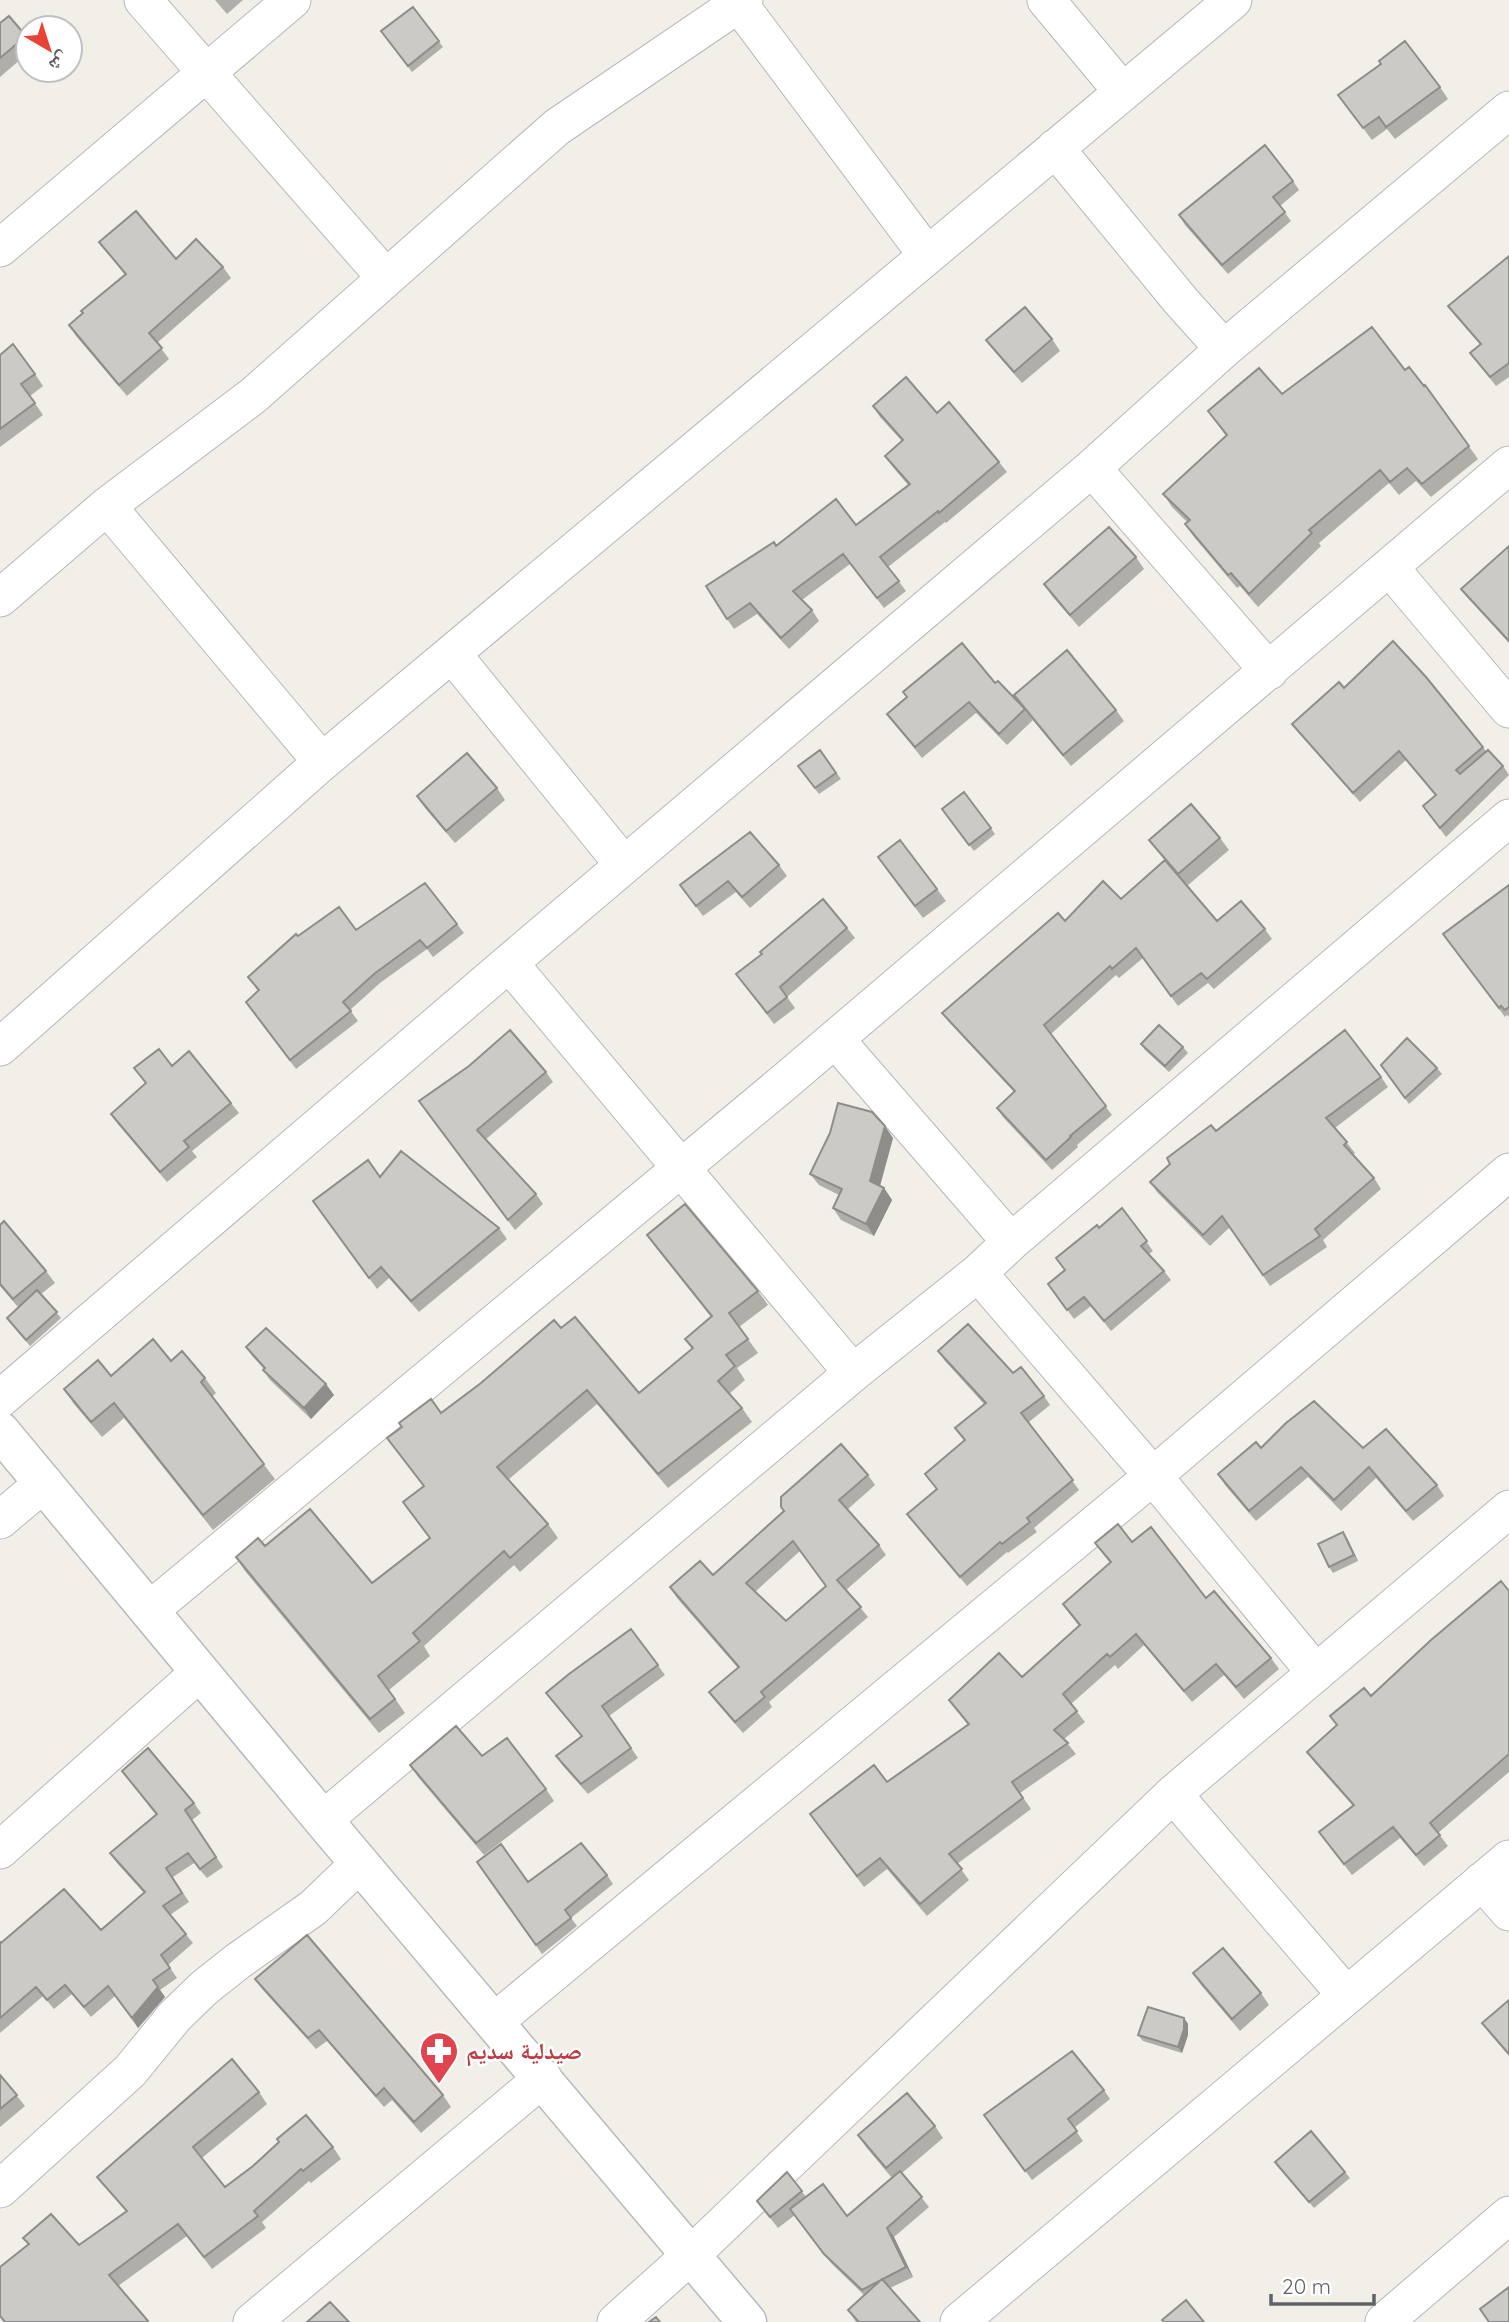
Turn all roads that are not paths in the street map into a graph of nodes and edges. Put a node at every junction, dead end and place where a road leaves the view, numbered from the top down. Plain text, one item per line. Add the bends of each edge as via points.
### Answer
1 (143, 0) edge
2 (292, 0) edge
3 (1046, 0) edge
4 (1233, 0) edge
5 (740, 1) edge
6 (206, 74) junction
7 (1122, 91) junction
8 (1509, 110) edge
9 (1055, 148) junction
10 (0, 248) edge
11 (927, 255) junction
12 (385, 278) junction
13 (1224, 349) junction
14 (1509, 464) edge
15 (1092, 468) junction
16 (107, 506) junction
17 (1390, 568) junction
18 (0, 598) edge
19 (453, 655) junction
20 (1269, 671) junction
21 (1509, 709) edge
22 (322, 762) junction
23 (1509, 818) edge
24 (624, 865) junction
25 (509, 963) junction
26 (835, 1039) junction
27 (0, 1047) edge
28 (680, 1169) junction
29 (1509, 1172) edge
30 (1011, 1242) junction
31 (978, 1273) junction
32 (853, 1373) junction
33 (0, 1399) edge
34 (0, 1431) edge
35 (1153, 1476) junction
36 (44, 1483) junction
37 (1509, 1509) edge
38 (0, 1520) edge
39 (150, 1611) junction
40 (200, 1672) junction
41 (1316, 1673) junction
42 (1172, 1794) junction
43 (323, 1820) junction
44 (0, 1850) edge
45 (360, 1863) junction
46 (1496, 1870) edge
47 (1509, 1912) edge
48 (1346, 1995) junction
49 (494, 2022) junction
50 (542, 2078) junction
51 (0, 2189) edge
52 (1509, 2215) edge
53 (691, 2255) junction
54 (252, 2322) edge
55 (616, 2322) edge
56 (747, 2322) edge
57 (959, 2322) edge
58 (1384, 2322) edge

1 - 6 street
2 - 6 street
3 - 7 street
4 - 7 street
5 - 11 street
5 - 12 street via 557,127
6 - 10 street
6 - 12 street
7 - 9 street
8 - 13 street
9 - 11 street
9 - 13 street
11 - 19 street
12 - 16 street via 254,395
13 - 15 street
14 - 17 street
15 - 20 street
15 - 24 street
16 - 18 street
16 - 22 street
17 - 20 street
17 - 21 street
19 - 22 street
19 - 24 street
20 - 26 street
22 - 27 street
23 - 30 street
24 - 25 street
25 - 28 street
25 - 33 street
26 - 28 street
26 - 30 street
28 - 32 street
28 - 39 street
29 - 35 street
30 - 31 street
31 - 32 street
31 - 35 street
32 - 43 street
34 - 36 main road
35 - 41 street
35 - 49 street
36 - 38 street
36 - 39 main road
37 - 41 street
39 - 40 main road
40 - 43 main road
40 - 44 street
41 - 42 street
42 - 48 street
42 - 53 street
43 - 45 main road
45 - 49 main road
45 - 51 street via 313,1908 204,1988 130,2071
46 - 47 street
46 - 48 street
48 - 57 street
49 - 50 main road
50 - 53 main road
50 - 54 street
52 - 58 street
53 - 55 street
53 - 56 main road

